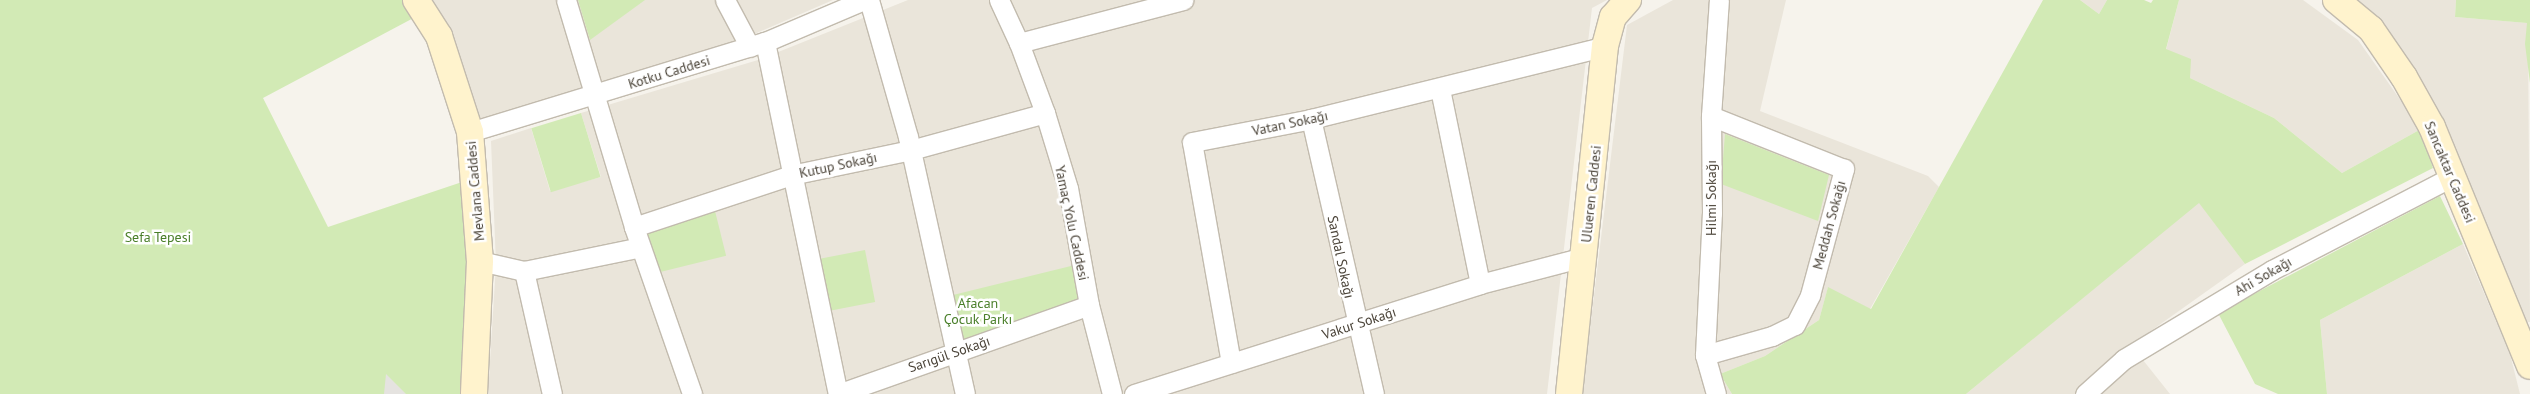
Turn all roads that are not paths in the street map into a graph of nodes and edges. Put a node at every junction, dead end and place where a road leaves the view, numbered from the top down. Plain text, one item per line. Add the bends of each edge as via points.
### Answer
1 (416, 0) edge
2 (566, 0) edge
3 (725, 0) edge
4 (864, 0) edge
5 (869, 0) edge
6 (999, 0) edge
7 (1183, 0) edge
8 (1628, 0) edge
9 (1719, 0) edge
10 (2336, 0) edge
11 (1019, 43) junction
12 (758, 45) junction
13 (1604, 46) junction
14 (1440, 89) junction
15 (594, 95) junction
16 (1045, 113) junction
17 (1711, 116) junction
18 (1312, 119) junction
19 (470, 132) junction
20 (910, 150) junction
21 (791, 175) junction
22 (2452, 176) junction
23 (634, 227) junction
24 (641, 247) junction
25 (1584, 256) junction
26 (480, 261) junction
27 (524, 270) junction
28 (1480, 284) junction
29 (1089, 305) junction
30 (1356, 325) junction
31 (956, 352) junction
32 (1705, 355) junction
33 (1231, 363) junction
34 (2530, 366) edge
35 (474, 394) edge
36 (552, 394) edge
37 (692, 394) edge
38 (838, 394) edge
39 (965, 394) edge
40 (1112, 394) edge
41 (1134, 394) edge
42 (1374, 394) edge
43 (1569, 394) edge
44 (1716, 394) edge
45 (2085, 394) edge

1 - 19 street, Mevlana Caddesi via 438,36
2 - 15 street
3 - 12 street
4 - 12 street, Kotku Caddesi
5 - 20 street
6 - 11 street, Yamaç Yolu Caddesi
7 - 11 street
8 - 13 street, Ulueren Caddesi via 1613,17
9 - 17 street, Hilmi Sokağı
10 - 22 street, Sancaktar Caddesi via 2371,29 2404,77 2432,127
11 - 16 street, Yamaç Yolu Caddesi
12 - 15 street, Kotku Caddesi
12 - 21 street
13 - 14 street, Vatan Sokağı
13 - 25 street, Ulueren Caddesi
14 - 18 street, Vatan Sokağı
14 - 28 street
15 - 19 street, Kotku Caddesi
15 - 23 street
16 - 20 street, Kutup Sokağı
16 - 29 street, Yamaç Yolu Caddesi via 1068,188
17 - 32 street, Hilmi Sokağı via 1712,213
17 - 32 street, Meddah Sokağı via 1844,169 1810,295 1795,325 1772,336
18 - 30 street, Sandal Sokağı
18 - 33 street, Vatan Sokağı via 1192,142
19 - 26 street, Mevlana Caddesi
20 - 21 street, Kutup Sokağı
20 - 31 street
21 - 23 street, Kutup Sokağı
21 - 38 street
22 - 34 street, Sancaktar Caddesi
22 - 45 street, Ahi Sokağı via 2272,270 2124,359
23 - 24 street
24 - 27 street
24 - 37 street
25 - 28 street, Vakur Sokağı
25 - 43 street, Ulueren Caddesi
26 - 27 street
26 - 35 street, Mevlana Caddesi
27 - 36 street
28 - 30 street, Vakur Sokağı
29 - 31 street, Sarıgül Sokağı
29 - 40 street, Yamaç Yolu Caddesi
30 - 33 street, Vakur Sokağı
30 - 42 street, Sandal Sokağı
31 - 38 street, Sarıgül Sokağı
31 - 39 street
32 - 44 street, Hilmi Sokağı
33 - 41 street, Vakur Sokağı

